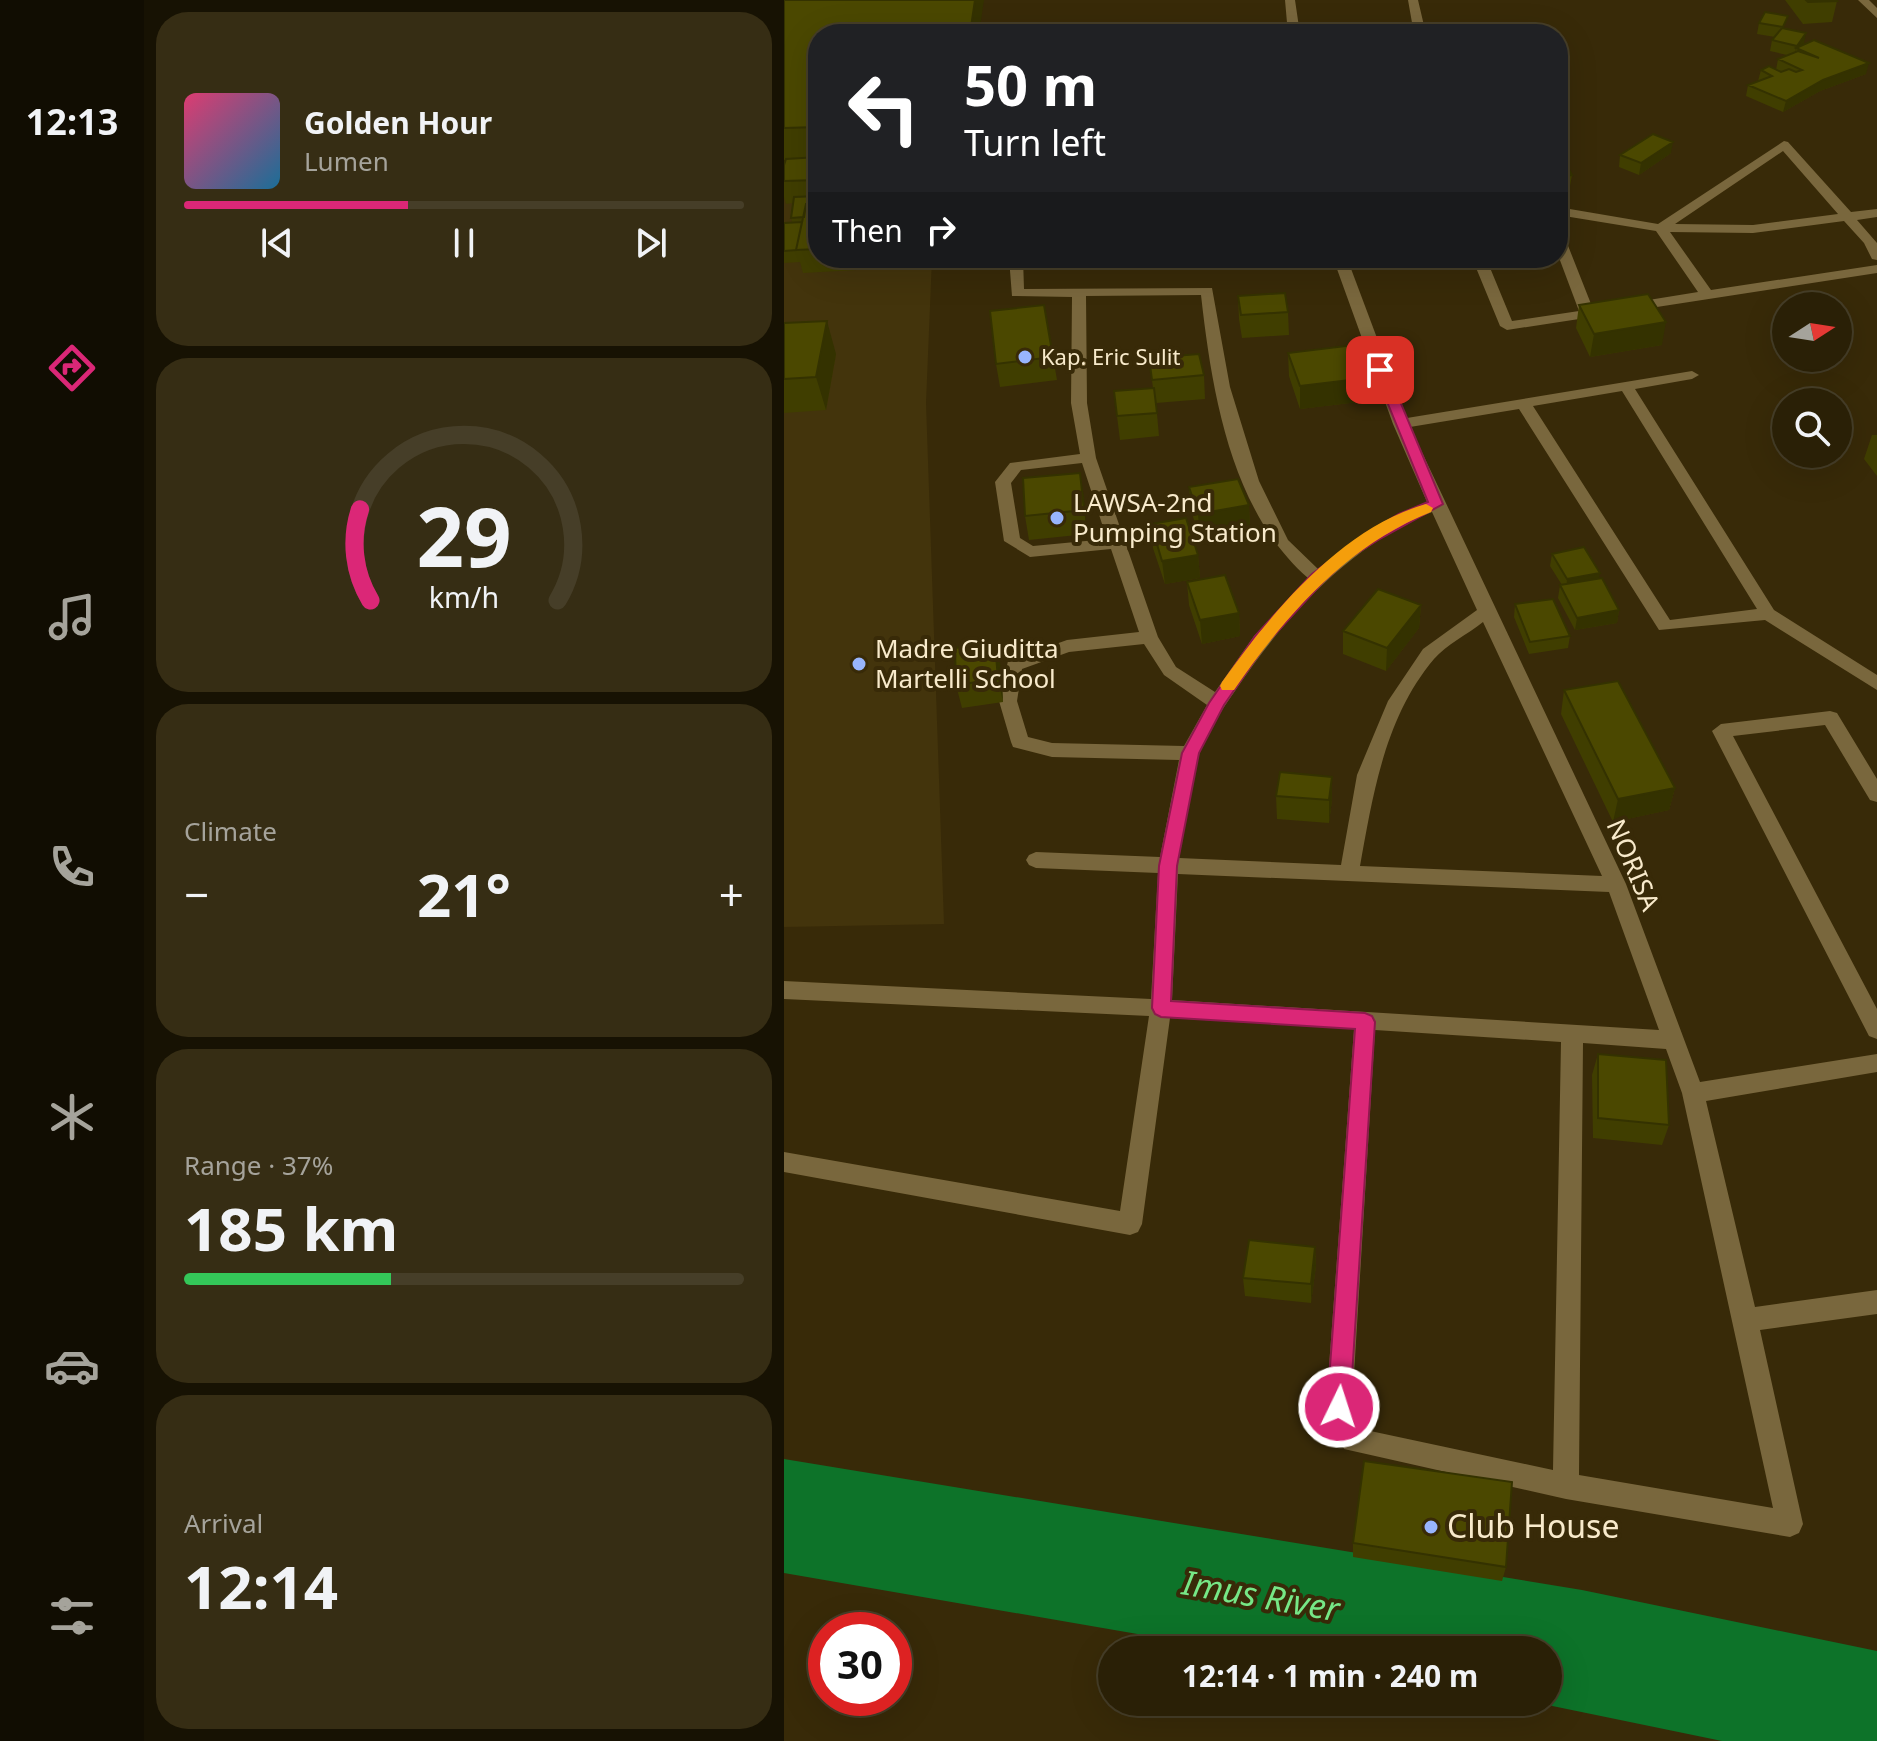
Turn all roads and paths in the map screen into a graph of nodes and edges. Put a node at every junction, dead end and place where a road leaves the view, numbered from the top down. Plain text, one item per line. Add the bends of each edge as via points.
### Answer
1 (1290, 0) edge
2 (1413, 0) edge
3 (1863, 0) edge
4 (1877, 15) edge
5 (1293, 24) edge
6 (1418, 24) edge
7 (1568, 213) edge
8 (1877, 213) edge
9 (1844, 216) junction
10 (1660, 228) junction
11 (1877, 256) edge
12 (1568, 264) edge
13 (1016, 268) edge
14 (1344, 268) edge
15 (1483, 268) edge
16 (1877, 269) edge
17 (1079, 293) junction
18 (1706, 294) junction
19 (1588, 315) junction
20 (1692, 375) dead end
21 (1626, 386) junction
22 (1523, 403) junction
23 (1401, 424) junction
24 (1088, 458) junction
25 (1436, 504) junction
26 (1117, 543) junction
27 (1318, 578) junction
28 (1486, 612) junction
29 (1768, 614) junction
30 (1149, 637) junction
31 (1877, 684) edge
32 (1217, 703) junction
33 (1190, 753) junction
34 (1877, 795) edge
35 (1036, 860) dead end
36 (1168, 866) junction
37 (1349, 873) junction
38 (1616, 884) junction
39 (784, 990) edge
40 (1161, 1008) junction
41 (1365, 1022) junction
42 (1877, 1030) edge
43 (1572, 1035) junction
44 (1674, 1040) junction
45 (1877, 1063) edge
46 (1693, 1093) junction
47 (784, 1162) edge
48 (1877, 1302) edge
49 (1746, 1320) junction
50 (1566, 1486) junction

1 - 5 street
2 - 6 street
3 - 4 street
7 - 10 street
8 - 9 street
9 - 10 street via 1753,229
9 - 10 street via 1784,145
9 - 11 street
10 - 18 street
12 - 19 street
13 - 17 street via 1017,293
14 - 23 street, NORISA
15 - 19 street via 1507,326
16 - 18 street
17 - 24 street via 1079,403
17 - 27 street via 1207,291 1213,350 1250,476 1280,541
18 - 19 street
20 - 21 street
21 - 22 street
21 - 29 street
22 - 23 street
22 - 29 street via 1665,626
23 - 25 street, NORISA
24 - 26 street
24 - 26 street via 1016,466 1003,482 1012,541 1030,552
25 - 27 street via 1372,537
25 - 28 street, NORISA
26 - 30 street
27 - 32 street via 1260,640
28 - 37 street via 1429,653 1397,701 1367,775
28 - 38 street, NORISA
29 - 31 street
30 - 32 street via 1170,671
30 - 33 street via 1067,646 1014,665 1008,701 1020,742 1052,750
32 - 33 street
33 - 36 street
34 - 42 street via 1830,718 1721,731
35 - 36 street
36 - 37 street
36 - 40 street
37 - 38 street
38 - 44 street, NORISA
39 - 40 street
40 - 41 street
40 - 47 street via 1130,1224
41 - 43 street
41 - 50 street via 1339,1407 1353,1440
43 - 44 street
43 - 50 street
44 - 46 street, NORISA
45 - 46 street
46 - 49 street, NORISA
48 - 49 street
49 - 50 street, NORISA via 1790,1524

